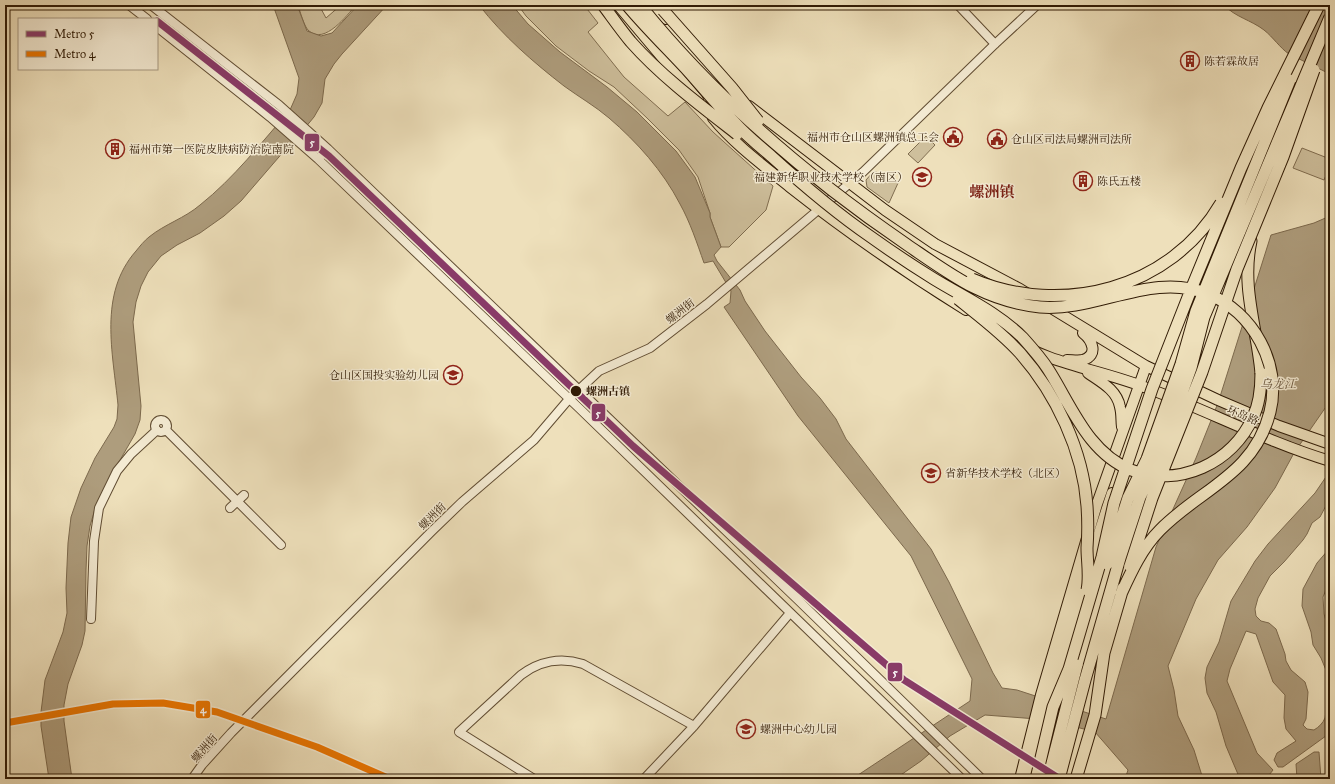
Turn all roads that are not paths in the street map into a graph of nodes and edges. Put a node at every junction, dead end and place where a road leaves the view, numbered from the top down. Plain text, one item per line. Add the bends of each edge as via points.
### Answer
1 (129, 5) edge
2 (151, 5) edge
3 (603, 5) edge
4 (618, 5) edge
5 (627, 5) edge
6 (640, 5) edge
7 (958, 5) edge
8 (1037, 5) edge
9 (1320, 5) edge
10 (659, 7) edge
11 (1330, 17) edge
12 (145, 18) edge
13 (1330, 26) edge
14 (158, 28) edge
15 (995, 44) junction
16 (777, 145) junction
17 (328, 149) junction
18 (771, 157) junction
19 (318, 159) junction
20 (1241, 168) junction
21 (850, 183) junction
22 (818, 209) junction
23 (1254, 230) junction
24 (908, 245) junction
25 (934, 279) junction
26 (1058, 312) junction
27 (1049, 358) junction
28 (1082, 368) junction
29 (1150, 368) junction
30 (1143, 386) junction
31 (579, 389) junction
32 (569, 399) junction
33 (1122, 431) junction
34 (1330, 444) edge
35 (1330, 461) edge
36 (244, 495) dead end
37 (237, 501) junction
38 (230, 508) dead end
39 (281, 545) dead end
40 (1121, 594) junction
41 (790, 612) junction
42 (91, 619) dead end
43 (1080, 627) junction
44 (1046, 696) junction
45 (1039, 722) junction
46 (694, 726) junction
47 (192, 779) edge
48 (534, 779) edge
49 (644, 779) edge
50 (962, 779) edge
51 (982, 779) edge
52 (1020, 779) edge
53 (1030, 779) edge
54 (1036, 779) edge
55 (1048, 779) edge
56 (1059, 779) edge
57 (1076, 779) edge

1 - 12 street
2 - 17 street via 279,105
3 - 18 highway, bridge via 631,42 662,72 754,147
4 - 22 main road via 722,129
5 - 18 highway, bridge via 736,125
6 - 16 highway, bridge via 717,90
7 - 15 street
8 - 15 street, 螺洲街
9 - 20 highway, bridge
9 - 55 highway, bridge via 1196,311 1181,364 1147,459 1128,498 1080,655
10 - 16 highway, bridge via 732,88
10 - 21 main road via 748,106
11 - 56 highway, bridge via 1204,317 1191,368 1157,462 1140,497 1102,619
13 - 23 highway, bridge
14 - 19 street via 270,117
15 - 21 street, 螺洲街
16 - 24 highway, bridge via 819,181
17 - 19 street
17 - 31 street
18 - 25 highway, bridge via 843,217
19 - 32 street
20 - 24 highway, bridge via 1214,215 1185,246 1146,274 1122,285 1094,293 1048,297 997,289 959,273
20 - 43 highway, bridge via 1141,419 1114,503 1102,557
21 - 22 street, 螺洲街
21 - 26 main road via 927,239 1014,285
22 - 27 main road via 924,284 1010,338
22 - 31 street, 螺洲街 via 650,348 599,371
23 - 25 highway, bridge via 1248,261 1248,286 1260,368 1261,387 1256,410 1244,434 1225,454 1193,472 1172,476 1138,472 1111,459 1087,434 1048,369 1022,337 984,307
23 - 40 highway, bridge via 1237,269 1202,372 1152,498
24 - 40 highway, bridge via 967,284 993,297 1019,304 1057,307 1088,303 1152,288 1199,290 1236,311 1261,343 1270,366 1272,386 1271,408 1259,441 1238,467 1169,521 1152,539
25 - 43 highway, bridge via 993,327 1019,352 1050,393 1067,428 1080,468 1087,508 1089,581
26 - 27 main road via 1091,340 1092,349 1089,357 1082,360
26 - 29 main road, 环岛路
27 - 28 main road, 环岛路
28 - 30 main road, 环岛路
28 - 33 main road via 1116,396
29 - 30 main road
29 - 34 main road, 环岛路, bridge via 1218,400
30 - 33 main road
30 - 35 main road, 环岛路, bridge via 1287,446
30 - 44 main road
31 - 32 street, 螺洲街
31 - 51 street
32 - 41 street
32 - 47 street, 螺洲街 via 534,440 432,530 231,733
33 - 44 main road via 1097,504
36 - 37 street
37 - 38 street
37 - 39 street
37 - 42 street via 166,430 157,430 131,454 117,472 99,508 94,541
40 - 57 highway, bridge via 1104,654 1095,714
41 - 46 street
41 - 50 street
43 - 54 highway, bridge via 1069,669 1053,707
44 - 45 main road
45 - 52 main road
45 - 53 main road
46 - 48 street via 583,664 560,660 543,663 521,675 459,732
46 - 49 street

